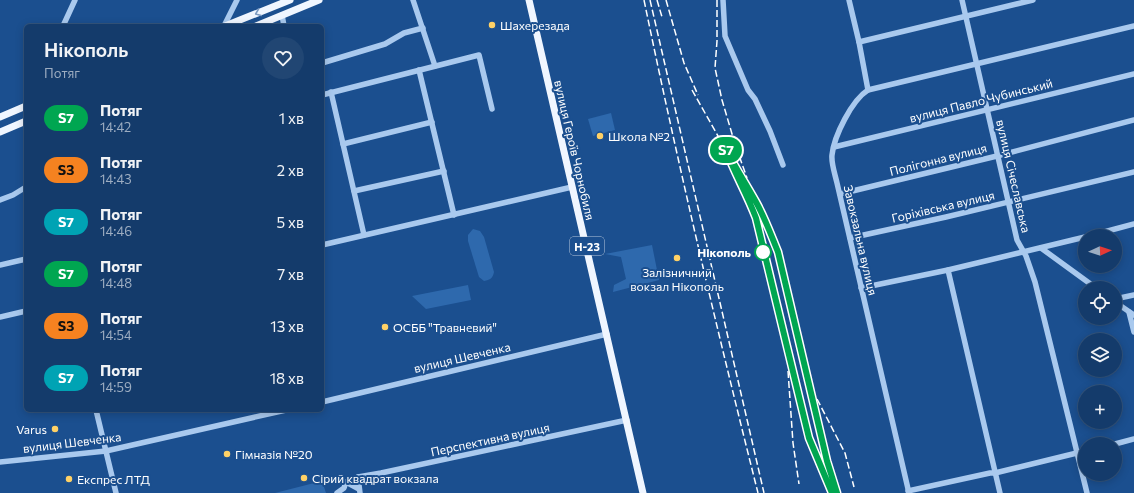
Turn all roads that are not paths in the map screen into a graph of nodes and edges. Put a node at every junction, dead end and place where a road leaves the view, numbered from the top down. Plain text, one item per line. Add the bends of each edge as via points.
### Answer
1 (75, 0) edge
2 (237, 0) edge
3 (290, 0) edge
4 (319, 0) edge
5 (413, 0) edge
6 (529, 0) edge
7 (723, 0) edge
8 (849, 0) edge
9 (962, 0) edge
10 (1033, 0) edge
11 (282, 15) junction
12 (966, 16) junction
13 (64, 24) edge
14 (226, 24) edge
15 (230, 24) edge
16 (261, 24) edge
17 (284, 24) edge
18 (1134, 26) edge
19 (422, 28) junction
20 (859, 42) junction
21 (324, 62) edge
22 (977, 63) junction
23 (435, 66) junction
24 (419, 70) junction
25 (1134, 74) edge
26 (868, 90) junction
27 (331, 92) junction
28 (324, 94) edge
29 (24, 107) edge
30 (492, 109) dead end
31 (988, 110) junction
32 (14, 111) junction
33 (0, 117) edge
34 (1134, 120) edge
35 (23, 122) edge
36 (432, 122) junction
37 (0, 132) edge
38 (343, 144) junction
39 (834, 147) junction
40 (997, 156) junction
41 (783, 165) dead end
42 (444, 171) junction
43 (1134, 172) edge
44 (572, 187) junction
45 (24, 188) edge
46 (354, 191) junction
47 (840, 194) junction
48 (0, 200) edge
49 (1008, 202) junction
50 (454, 215) junction
51 (1134, 224) edge
52 (1115, 229) edge
53 (364, 235) junction
54 (850, 238) junction
55 (1078, 239) edge
56 (324, 245) edge
57 (1041, 248) junction
58 (1023, 252) junction
59 (24, 260) edge
60 (0, 266) edge
61 (948, 270) junction
62 (1086, 281) edge
63 (861, 288) junction
64 (1134, 295) edge
65 (1122, 298) edge
66 (1122, 305) edge
67 (24, 311) edge
68 (1132, 313) edge
69 (0, 316) edge
70 (1134, 332) edge
71 (607, 334) junction
72 (324, 402) edge
73 (96, 412) edge
74 (277, 412) edge
75 (627, 420) junction
76 (1134, 439) edge
77 (1122, 442) edge
78 (106, 452) junction
79 (1077, 453) junction
80 (0, 462) edge
81 (995, 473) junction
82 (358, 477) junction
83 (346, 482) junction
84 (360, 491) edge
85 (908, 492) edge
86 (116, 493) edge
87 (337, 493) edge
88 (643, 493) edge
89 (1000, 493) edge
90 (1087, 493) edge

1 - 13 street
2 - 14 street
3 -> 15 main road
4 - 11 main road
5 - 19 street
6 - 44 main road, вулиця Героїв Чорнобиля / Н-23
7 - 41 street via 725,36 748,90 770,131
8 - 20 street
9 - 12 street, вулиця Січеславська
10 - 12 street
11 - 16 main road
11 - 17 street
12 - 20 street
12 - 22 street, вулиця Січеславська
18 - 22 street
19 - 21 street via 404,33 384,44
19 - 23 street
20 - 26 street
22 - 26 street
22 - 31 street, вулиця Січеславська
23 - 24 street
23 - 30 street via 479,55
24 - 27 street
24 - 36 street
25 - 31 street, вулиця Павло Чубинський
26 - 39 street, Завокзальна вулиця via 860,95
27 - 28 street
27 - 38 street
29 - 32 main road
31 - 39 street, вулиця Павло Чубинський
31 - 40 street, вулиця Січеславська
32 - 33 main road
32 - 35 main road
34 - 40 street, Полігонна вулиця
35 - 37 main road
36 - 38 street
36 - 42 street
38 - 46 street
39 - 47 street, Завокзальна вулиця via 832,156
40 - 47 street, Полігонна вулиця
40 - 49 street, вулиця Січеславська
42 - 46 street
42 - 50 street
43 - 49 street, Горіхівська вулиця
44 - 50 street
44 - 71 main road, вулиця Героїв Чорнобиля / Н-23
45 - 48 street
46 - 53 street
47 - 54 street, Завокзальна вулиця
49 - 54 street, Горіхівська вулиця
49 - 58 street, вулиця Січеславська via 1017,240
50 - 53 street
51 - 52 street
53 - 56 street
54 - 63 street, Завокзальна вулиця
55 - 57 street
57 - 58 street
57 - 62 street
58 - 61 street
58 - 79 street, вулиця Січеславська via 1036,282
59 - 60 street
61 - 63 street
61 - 81 street
63 - 85 street, Завокзальна вулиця
64 - 65 street
66 - 68 street
67 - 69 street
68 - 70 street
71 - 72 street, вулиця Шевченка
71 - 75 main road, вулиця Героїв Чорнобиля / Н-23
73 - 78 street
74 - 78 street, вулиця Шевченка
75 - 82 street, Перспективна вулиця
75 - 88 main road, вулиця Героїв Чорнобиля / Н-23
76 - 77 street
78 - 80 street, вулиця Шевченка
78 - 86 street
79 - 81 street
79 - 90 street, вулиця Січеславська
81 - 85 street
81 - 89 street
82 - 83 street, Перспективна вулиця
82 - 84 street
83 - 84 street
83 - 87 street via 344,488

